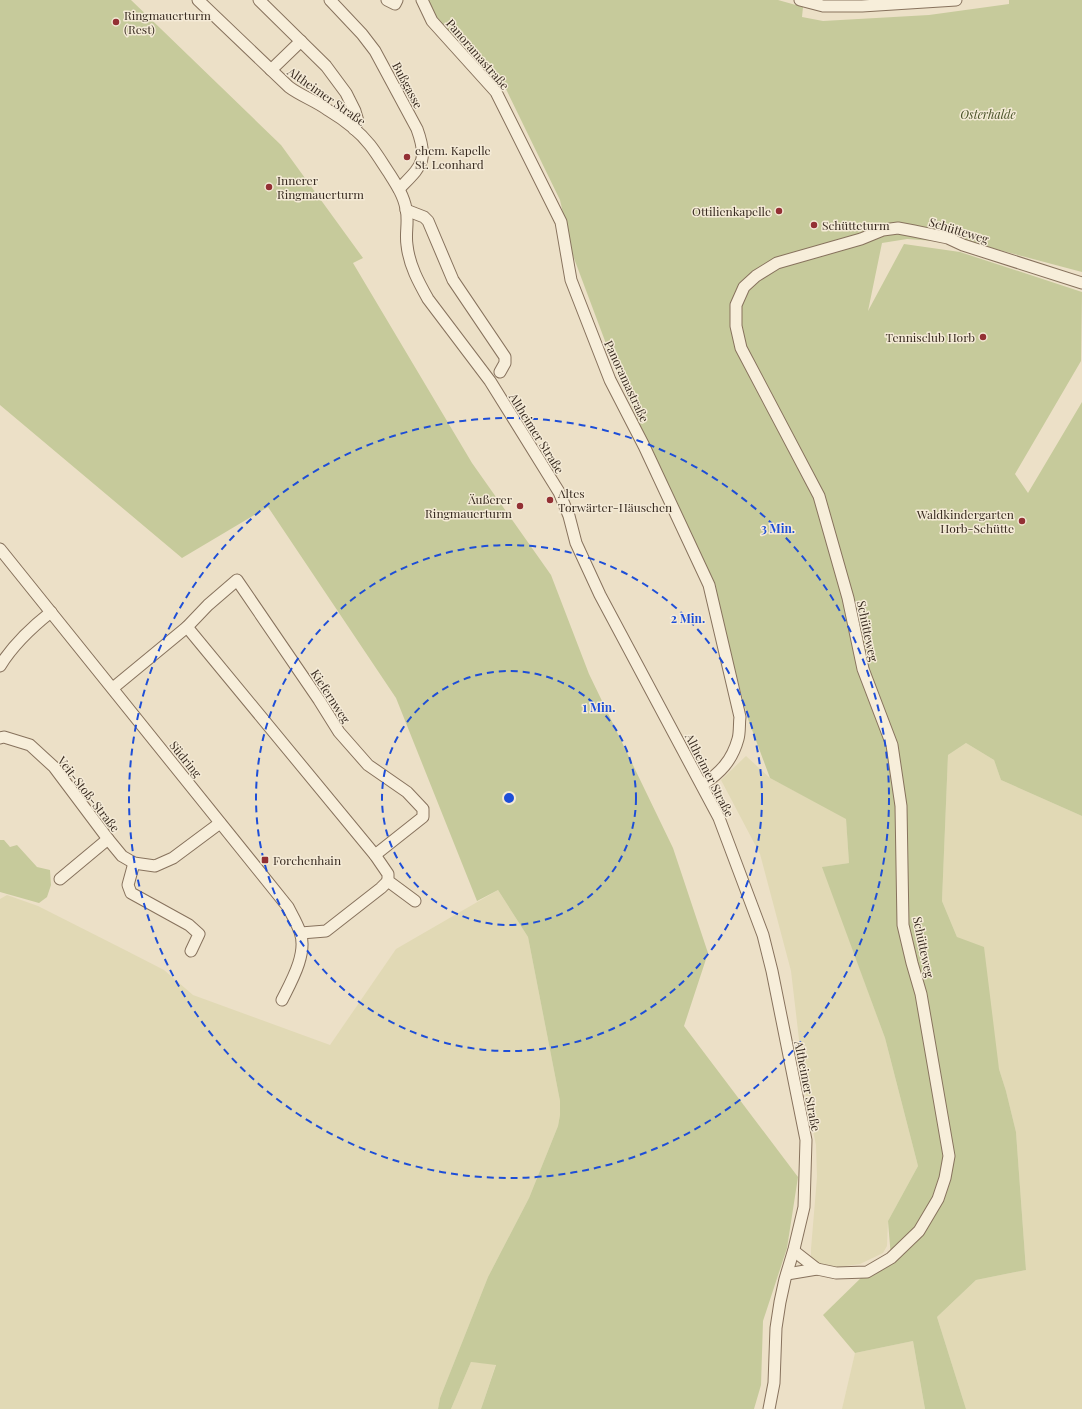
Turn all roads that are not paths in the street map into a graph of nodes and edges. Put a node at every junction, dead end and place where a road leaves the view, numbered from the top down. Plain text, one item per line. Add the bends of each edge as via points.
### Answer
1 (198, 0) edge
2 (259, 0) edge
3 (330, 0) edge
4 (387, 0) edge
5 (398, 0) edge
6 (422, 0) edge
7 (800, 0) edge
8 (956, 0) edge
9 (300, 41) junction
10 (271, 70) junction
11 (354, 130) junction
12 (399, 189) junction
13 (406, 210) junction
14 (1082, 283) edge
15 (500, 372) dead end
16 (0, 549) edge
17 (51, 612) junction
18 (188, 627) junction
19 (0, 666) edge
20 (113, 688) junction
21 (0, 738) edge
22 (702, 785) junction
23 (220, 823) junction
24 (108, 839) junction
25 (375, 855) junction
26 (134, 863) junction
27 (60, 879) dead end
28 (388, 881) junction
29 (415, 901) dead end
30 (301, 933) junction
31 (191, 951) dead end
32 (282, 1000) dead end
33 (794, 1251) junction
34 (817, 1269) junction
35 (787, 1274) junction
36 (769, 1409) edge

1 - 10 street, Altheimer Straße
2 - 9 street
3 - 12 street, Bußgasse via 375,51 420,138 423,160 420,167
4 - 5 street via 395,4
6 - 22 street, Panoramastraße via 432,21 496,92 561,222 571,280 608,373 709,585 740,717 739,738 732,756 717,774
7 - 8 street via 823,6
9 - 10 street
9 - 11 street via 326,66 346,93 358,121
10 - 11 street, Altheimer Straße via 289,87 316,102
11 - 12 street, Altheimer Straße via 370,144
12 - 13 street, Altheimer Straße
13 - 15 street via 428,221 453,280 505,357
13 - 22 street, Altheimer Straße via 407,246 420,285 490,381 559,492 576,543 600,595
14 - 34 street, Schütteweg via 948,238 898,228 882,230 855,241 777,263 744,287 736,305 740,348 819,496 848,598 863,669 892,745 901,806 903,925 921,994 949,1156 938,1199 918,1231 891,1258 867,1272 836,1273
16 - 17 street, Südring
17 - 19 street via 7,654
17 - 20 street, Südring
18 - 20 street
18 - 25 street
18 - 25 street, Kiefernweg via 208,605 237,580 339,732 368,765 407,792 423,808 422,817
20 - 23 street, Südring
21 - 24 street, Veit-Stoß-Straße via 30,745 54,767
22 - 33 street, Altheimer Straße via 719,818 764,935 802,1115 806,1140 804,1207
23 - 26 street, Veit-Stoß-Straße via 173,858 155,866
23 - 30 street, Südring via 288,907
24 - 26 street, Veit-Stoß-Straße via 122,856
24 - 27 street
25 - 28 street via 388,874
26 - 31 street via 128,885 131,893 189,924 199,934
28 - 29 street
28 - 30 street via 326,931
30 - 32 street, Südring via 302,952 296,972
33 - 34 street, Schütteweg
33 - 35 street, Altheimer Straße
34 - 35 street, Schütteweg
35 - 36 street, Altheimer Straße via 776,1328 774,1383

